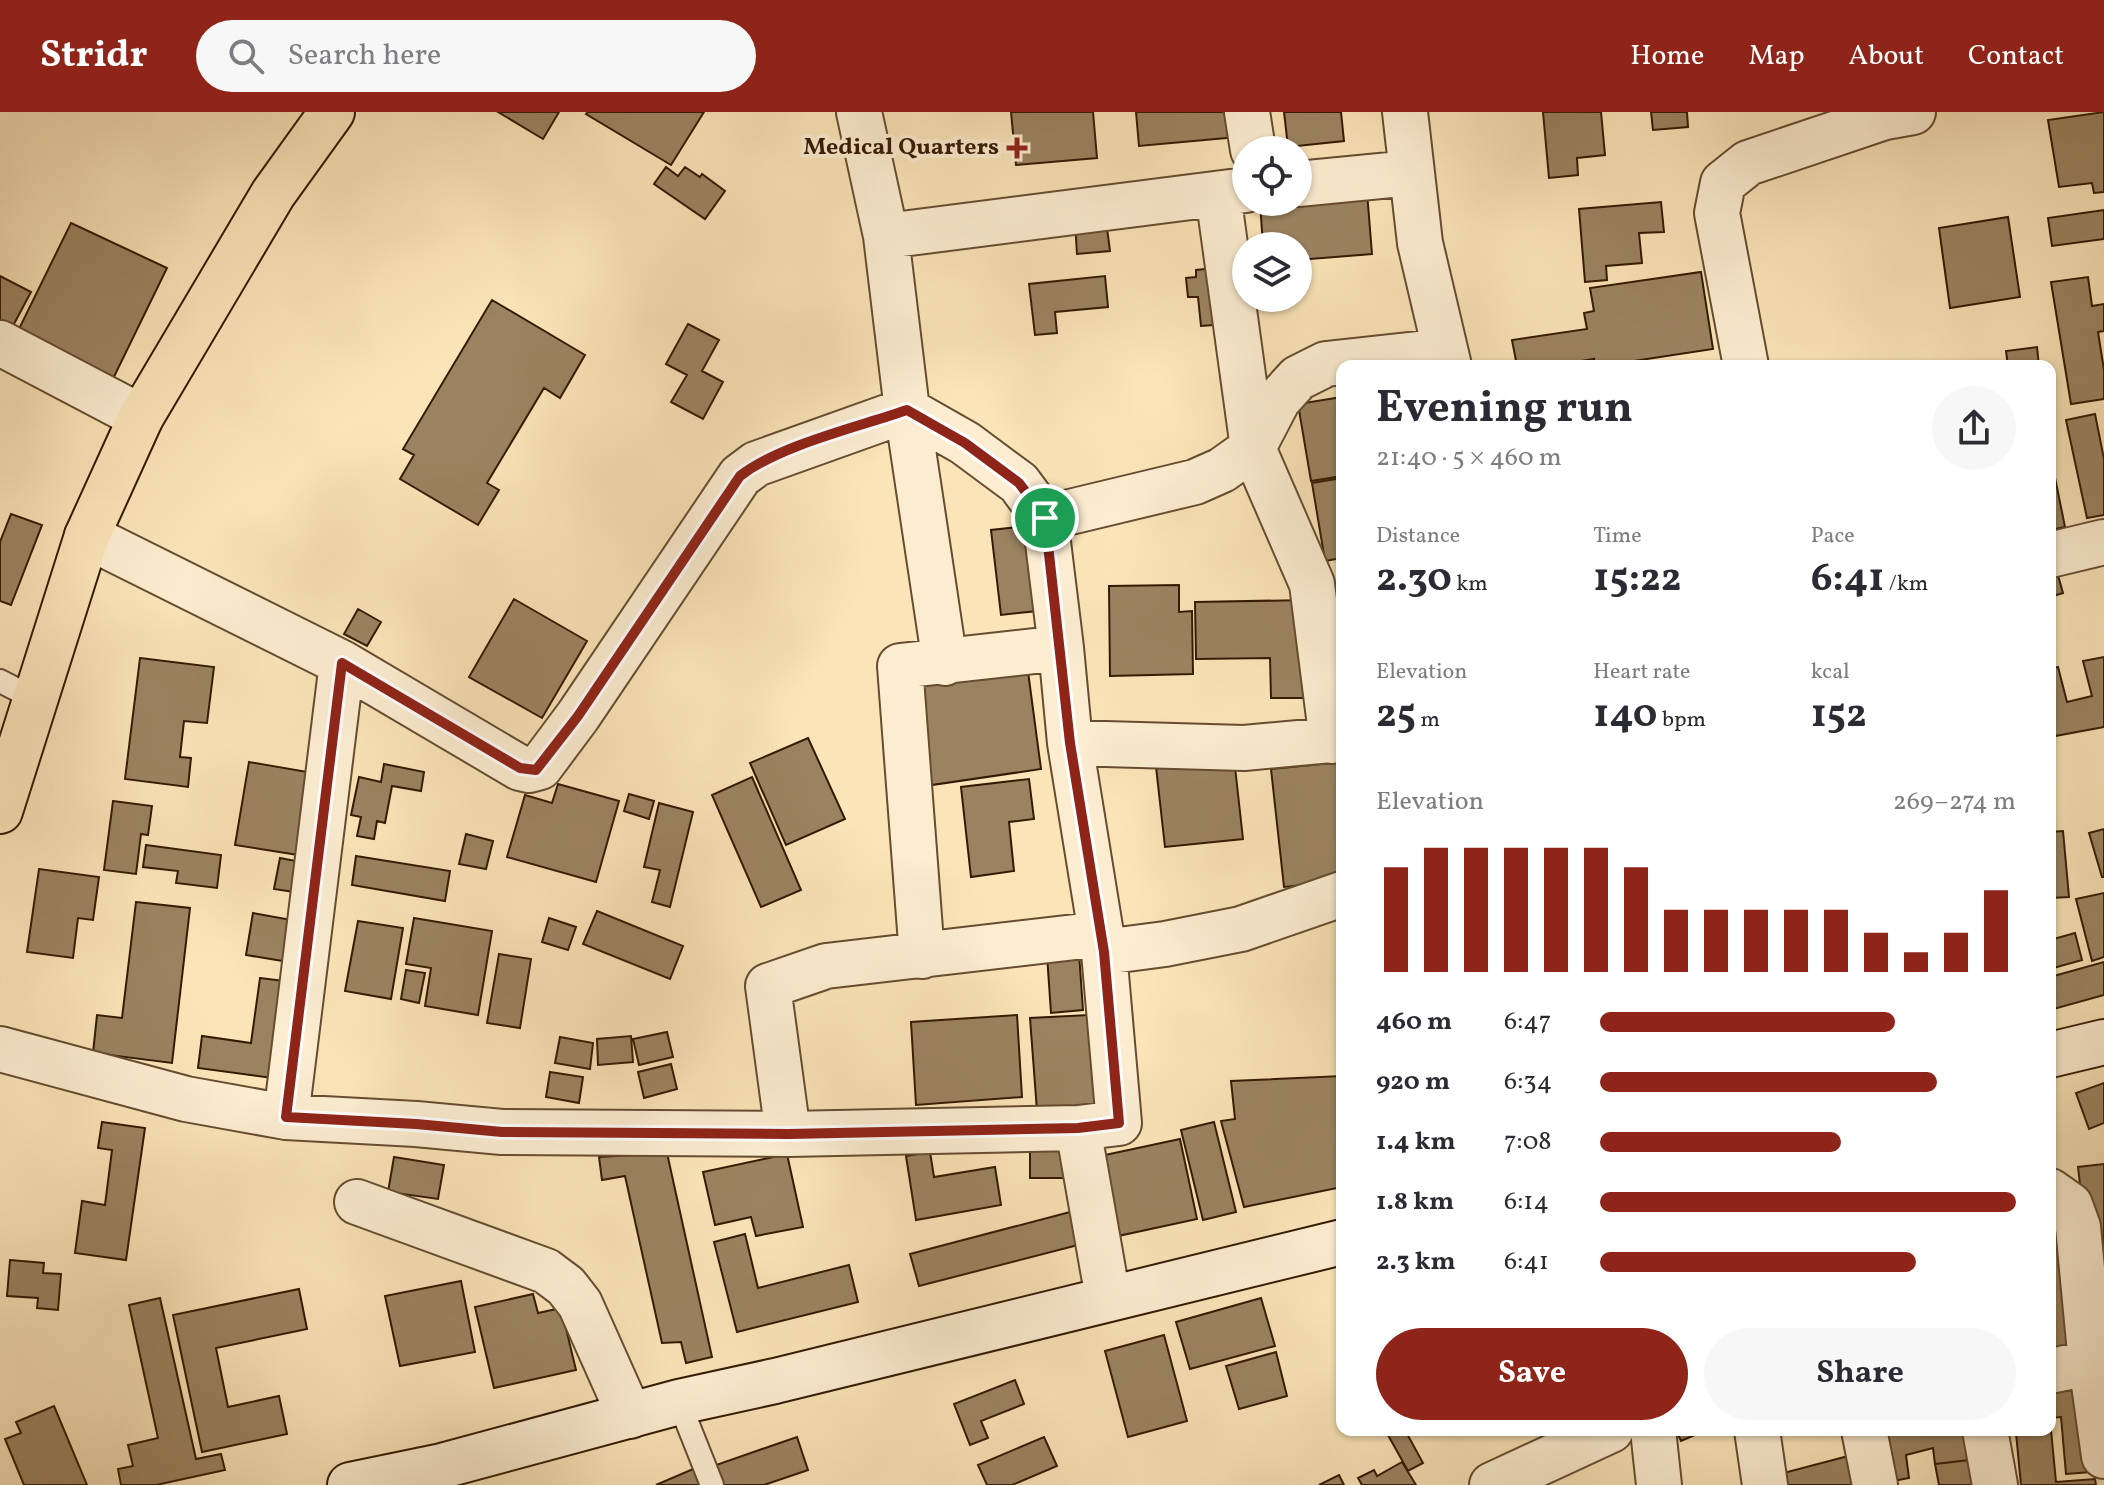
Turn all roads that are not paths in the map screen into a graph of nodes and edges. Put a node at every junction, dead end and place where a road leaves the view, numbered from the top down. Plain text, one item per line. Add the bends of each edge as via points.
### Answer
1 (332, 112) edge
2 (859, 112) edge
3 (1247, 112) edge
4 (1405, 112) edge
5 (1891, 114) edge
6 (1251, 136) edge
7 (1411, 173) junction
8 (1312, 183) edge
9 (1232, 192) edge
10 (1234, 216) edge
11 (886, 236) junction
12 (0, 343) edge
13 (1447, 359) edge
14 (1423, 360) edge
15 (1745, 360) edge
16 (1336, 364) edge
17 (907, 410) junction
18 (141, 417) junction
19 (1253, 448) junction
20 (1045, 518) junction
21 (87, 536) junction
22 (2104, 542) edge
23 (2056, 554) edge
24 (1327, 581) edge
25 (1061, 648) junction
26 (342, 663) junction
27 (945, 663) junction
28 (18, 690) edge
29 (1336, 724) edge
30 (1336, 740) edge
31 (1070, 743) junction
32 (0, 811) edge
33 (1336, 896) edge
34 (1102, 943) junction
35 (922, 956) junction
36 (2104, 1042) edge
37 (0, 1049) edge
38 (2056, 1054) edge
39 (286, 1117) junction
40 (1078, 1128) junction
41 (788, 1134) junction
42 (2056, 1195) edge
43 (357, 1202) dead end
44 (1336, 1243) edge
45 (1108, 1298) junction
46 (2082, 1364) edge
47 (679, 1402) junction
48 (630, 1416) junction
49 (1598, 1436) edge
50 (1654, 1436) edge
51 (1758, 1436) edge
52 (1865, 1436) edge
53 (1986, 1436) edge
54 (2104, 1456) edge
55 (446, 1476) edge
56 (350, 1485) edge
57 (712, 1485) edge
58 (1492, 1485) edge
59 (1659, 1485) edge
60 (1765, 1485) edge
61 (1875, 1485) edge
62 (1995, 1485) edge

1 - 18 main road via 273,194
2 - 11 street
3 - 6 street
4 - 7 street
5 - 15 street via 1748,163 1723,183 1717,213
7 - 8 street
7 - 13 street via 1420,243
9 - 11 street
10 - 19 street
11 - 17 street
12 - 18 street
13 - 14 street
16 - 19 street via 1298,378 1278,400
17 - 20 street via 965,443 1019,483
17 - 26 street via 783,452 740,476 536,770 520,768
17 - 27 street
18 - 21 main road
19 - 20 street via 1195,482
19 - 24 street
20 - 25 street
21 - 26 street
21 - 28 main road
22 - 23 street
24 - 29 street
25 - 27 street
25 - 31 street
26 - 39 street
27 - 35 street via 900,666
28 - 32 main road
30 - 31 street via 1244,748
31 - 34 street
33 - 34 street via 1241,929 1165,944
34 - 35 street
34 - 40 street via 1119,1123
35 - 41 street via 826,966 768,986
36 - 38 street
37 - 39 street via 186,1099
39 - 41 street via 502,1132
40 - 41 street
40 - 45 street
42 - 46 street via 2070,1205 2078,1227
43 - 48 street via 546,1271 566,1286 580,1304
44 - 45 street
45 - 47 street
46 - 54 street
47 - 48 street
47 - 57 lane
48 - 55 street
49 - 58 street
50 - 59 street
51 - 60 street
52 - 61 street
53 - 62 street
55 - 56 street

